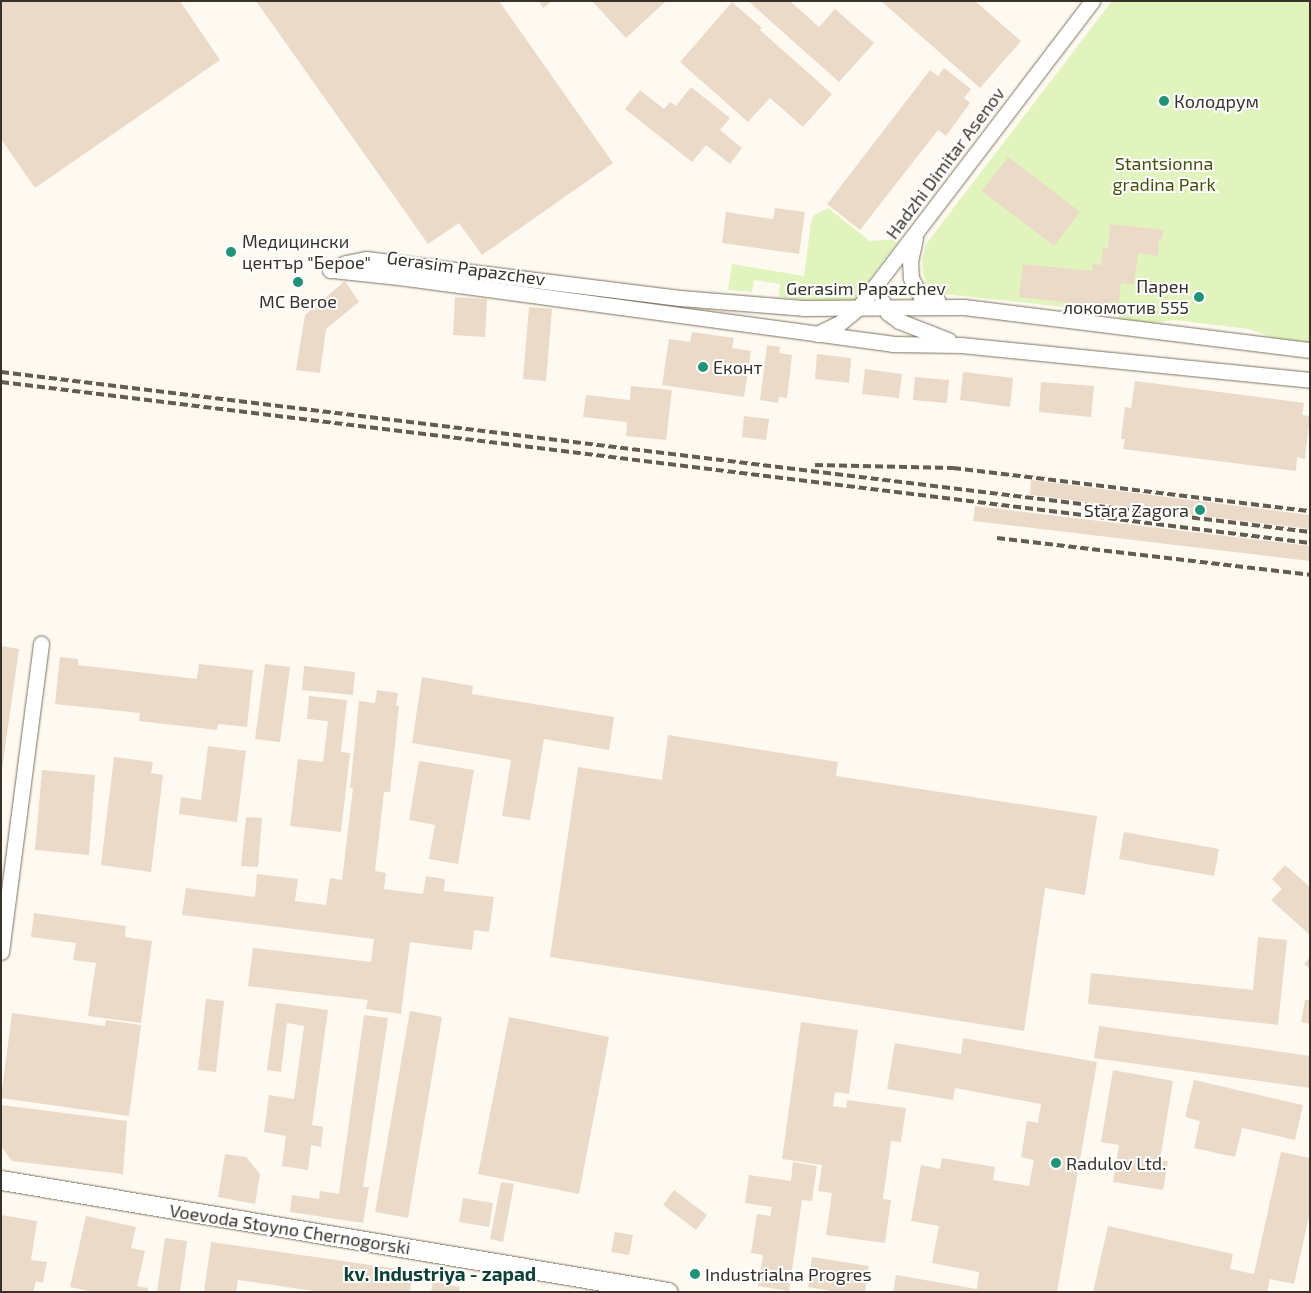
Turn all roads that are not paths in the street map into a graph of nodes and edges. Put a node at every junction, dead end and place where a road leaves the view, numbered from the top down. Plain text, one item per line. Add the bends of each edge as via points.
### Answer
1 (1092, 1) edge
2 (917, 233) junction
3 (880, 281) junction
4 (680, 298) junction
5 (859, 307) junction
6 (884, 307) junction
7 (964, 307) junction
8 (681, 317) junction
9 (817, 334) junction
10 (961, 345) junction
11 (1310, 350) edge
12 (1310, 380) edge
13 (41, 644) dead end
14 (1, 952) edge
15 (1, 1180) edge
16 (668, 1292) edge

1 - 2 street, Hadzhi Dimitar Asenov
2 - 3 street, Hadzhi Dimitar Asenov
2 - 7 street via 910,261 911,278 921,297
3 - 5 street, Hadzhi Dimitar Asenov
3 - 6 street
4 - 5 street, Gerasim Papazchev via 803,308
4 - 8 street
4 - 8 street, Gerasim Papazchev via 366,259 330,270
5 - 6 street, Gerasim Papazchev
5 - 9 street, Hadzhi Dimitar Asenov via 840,323
6 - 7 street, Gerasim Papazchev
6 - 10 street via 899,321
7 - 11 street, Gerasim Papazchev
8 - 9 street, Gerasim Papazchev
9 - 10 street, Gerasim Papazchev via 892,344
10 - 12 street, Gerasim Papazchev
13 - 14 street
15 - 16 street, Voevoda Stoyno Chernogorski

